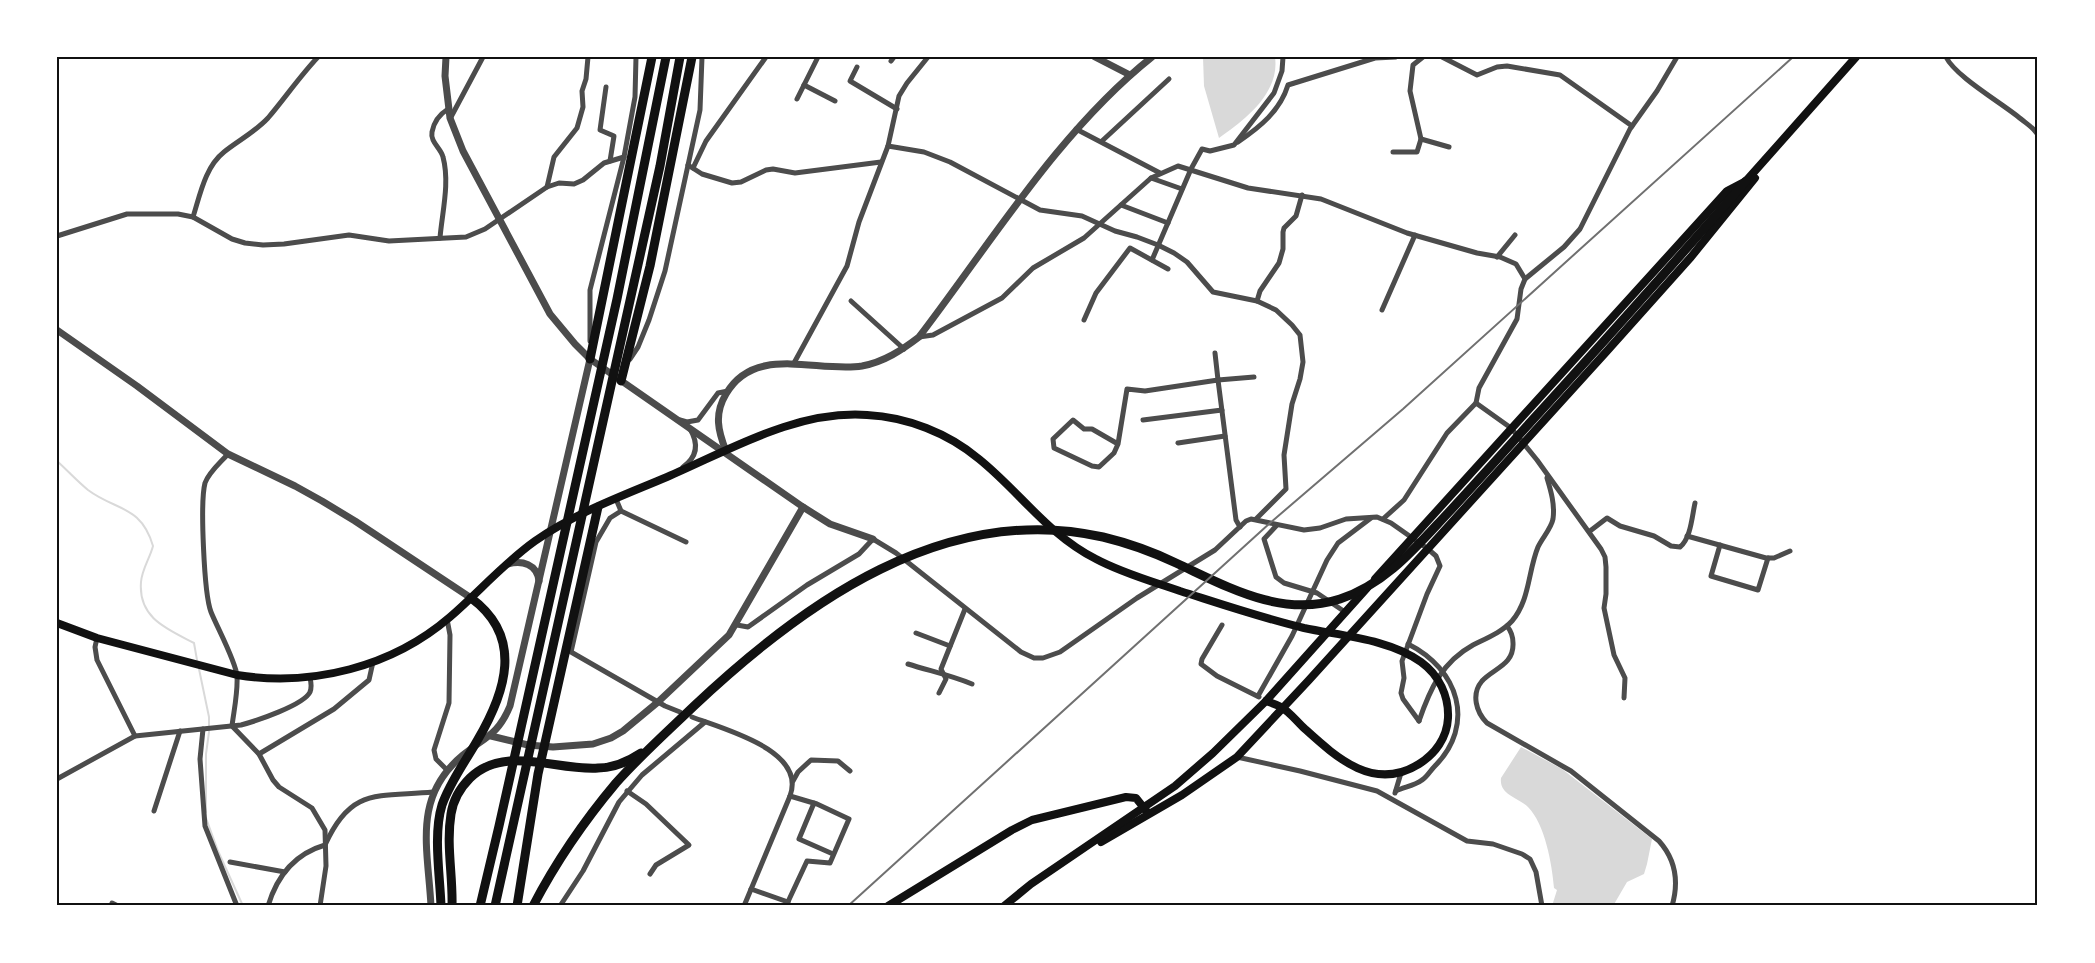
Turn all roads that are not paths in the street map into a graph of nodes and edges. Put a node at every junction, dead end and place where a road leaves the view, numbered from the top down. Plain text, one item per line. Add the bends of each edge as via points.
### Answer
1 (318, 57) edge
2 (446, 57) edge
3 (483, 57) edge
4 (588, 57) edge
5 (636, 57) edge
6 (652, 57) edge
7 (666, 57) edge
8 (680, 57) edge
9 (692, 57) edge
10 (702, 57) edge
11 (766, 57) edge
12 (818, 57) edge
13 (928, 57) edge
14 (1095, 57) edge
15 (1152, 57) edge
16 (1283, 57) edge
17 (1396, 57) edge
18 (1423, 57) edge
19 (1442, 57) edge
20 (1677, 57) edge
21 (1856, 57) edge
22 (1946, 57) edge
23 (857, 68) dead end
24 (1130, 75) junction
25 (1169, 79) dead end
26 (804, 85) junction
27 (606, 87) dead end
28 (797, 99) dead end
29 (836, 101) dead end
30 (448, 109) junction
31 (897, 109) junction
32 (450, 118) junction
33 (1632, 126) junction
34 (1792, 127) junction
35 (1076, 129) junction
36 (2038, 135) edge
37 (1421, 140) junction
38 (1102, 141) junction
39 (1234, 145) junction
40 (888, 146) junction
41 (1449, 147) dead end
42 (1393, 152) dead end
43 (624, 158) junction
44 (610, 161) junction
45 (881, 162) junction
46 (691, 166) junction
47 (1191, 169) junction
48 (1160, 173) junction
49 (1151, 178) junction
50 (1746, 181) junction
51 (547, 187) junction
52 (1182, 189) junction
53 (1302, 195) junction
54 (1021, 200) junction
55 (1121, 205) junction
56 (193, 218) junction
57 (500, 219) junction
58 (1168, 223) junction
59 (1100, 224) junction
60 (1515, 235) dead end
61 (57, 236) edge
62 (1415, 236) junction
63 (440, 238) junction
64 (1158, 245) junction
65 (1497, 256) junction
66 (1152, 260) junction
67 (1168, 269) dead end
68 (1525, 279) junction
69 (851, 301) dead end
70 (1257, 302) junction
71 (1382, 310) dead end
72 (1084, 320) dead end
73 (57, 330) edge
74 (919, 337) junction
75 (903, 349) junction
76 (1215, 353) dead end
77 (590, 359) junction
78 (794, 363) junction
79 (1254, 377) dead end
80 (1218, 380) junction
81 (621, 381) junction
82 (728, 391) junction
83 (1476, 403) junction
84 (1222, 410) junction
85 (676, 419) junction
86 (1143, 420) dead end
87 (689, 427) junction
88 (1511, 428) junction
89 (1225, 436) junction
90 (1178, 443) dead end
91 (1523, 443) junction
92 (1118, 444) junction
93 (726, 451) junction
94 (228, 454) junction
95 (1545, 472) junction
96 (672, 475) junction
97 (616, 499) junction
98 (1695, 503) dead end
99 (598, 507) junction
100 (803, 507) junction
101 (621, 511) junction
102 (1373, 517) junction
103 (1256, 519) junction
104 (1383, 519) junction
105 (1277, 525) junction
106 (1240, 527) junction
107 (552, 530) junction
108 (1590, 531) junction
109 (1687, 536) junction
110 (1412, 538) junction
111 (873, 539) junction
112 (686, 542) dead end
113 (1720, 545) junction
114 (1428, 549) junction
115 (1790, 551) dead end
116 (1768, 558) junction
117 (508, 564) junction
118 (540, 583) junction
119 (1312, 592) junction
120 (471, 598) junction
121 (965, 609) junction
122 (1345, 612) junction
123 (447, 619) junction
124 (57, 623) edge
125 (737, 625) junction
126 (1222, 625) dead end
127 (1507, 626) junction
128 (916, 633) dead end
129 (97, 638) junction
130 (1408, 644) junction
131 (950, 646) junction
132 (374, 661) junction
133 (908, 664) dead end
134 (1443, 670) junction
135 (943, 674) junction
136 (237, 675) junction
137 (310, 678) junction
138 (972, 684) dead end
139 (939, 693) dead end
140 (1262, 698) junction
141 (1624, 698) dead end
142 (658, 702) junction
143 (1282, 707) junction
144 (680, 712) dead end
145 (692, 717) dead end
146 (705, 722) junction
147 (232, 726) junction
148 (204, 729) junction
149 (180, 731) junction
150 (135, 736) junction
151 (490, 736) junction
152 (653, 745) junction
153 (259, 753) junction
154 (1237, 757) junction
155 (447, 770) junction
156 (850, 771) dead end
157 (1401, 772) junction
158 (57, 779) edge
159 (793, 781) junction
160 (627, 791) junction
161 (1396, 791) junction
162 (433, 792) junction
163 (790, 796) junction
164 (1393, 800) junction
165 (814, 803) junction
166 (1144, 807) junction
167 (154, 811) dead end
168 (1149, 816) junction
169 (325, 845) junction
170 (833, 855) junction
171 (1067, 859) junction
172 (230, 862) dead end
173 (285, 872) junction
174 (650, 874) dead end
175 (751, 889) junction
176 (787, 904) edge
177 (237, 906) edge
178 (268, 906) edge
179 (321, 906) edge
180 (431, 906) edge
181 (441, 906) edge
182 (452, 906) edge
183 (480, 906) edge
184 (495, 906) edge
185 (517, 906) edge
186 (533, 906) edge
187 (560, 906) edge
188 (744, 906) edge
189 (888, 906) edge
190 (1004, 906) edge
191 (1542, 906) edge
192 (1672, 906) edge

1 - 56 street via 267,118 216,160 206,176
2 - 30 street
3 - 32 street
4 - 51 street via 577,128 554,157
5 - 43 street via 635,98
6 - 77 highway
7 - 183 highway via 617,300
8 - 184 highway via 660,166
9 - 81 highway via 650,266
10 - 46 street via 700,110
11 - 46 street
12 - 26 street
13 - 31 street via 899,96
14 - 24 street
15 - 24 street
16 - 39 street via 1274,93
17 - 39 street via 1375,58 1288,85 1276,110
18 - 37 street via 1413,65 1410,87
19 - 33 street via 1477,75 1507,66 1560,75
20 - 33 street
21 - 34 main road
22 - 36 street
23 - 31 street via 850,81
24 - 35 street
25 - 38 street
26 - 28 street
26 - 29 street
27 - 44 street via 600,130 614,136
30 - 32 street
30 - 63 street via 438,117 432,131 444,166
31 - 40 street
32 - 57 street
33 - 68 street via 1580,229
34 - 50 main road
34 - 91 main road via 1690,257
35 - 38 street
35 - 54 street
37 - 41 street
37 - 42 street via 1417,152
38 - 48 street
39 - 47 street via 1202,149
40 - 45 street
40 - 54 street via 933,155
43 - 44 street
43 - 77 street via 590,290
44 - 51 street via 583,180
45 - 46 street via 795,172 773,169 732,183 702,174
45 - 78 street via 847,266
46 - 81 street via 649,321
47 - 48 street via 1178,166
47 - 52 street
47 - 53 street via 1248,188
48 - 49 street
49 - 52 street
49 - 55 street
50 - 88 main road via 1727,191
50 - 152 highway via 1410,554 1357,593 1326,603 1280,604 1231,590 1173,561 1108,538 1058,530 973,536 913,555 840,591 771,638
51 - 57 street
52 - 58 street
53 - 62 street
53 - 70 street via 1296,216 1282,232 1279,263
54 - 59 street via 1040,210 1082,216
54 - 74 street
55 - 58 street
55 - 59 street
56 - 61 street via 178,214 127,214
56 - 63 street via 232,239 263,245 349,235 389,241
57 - 63 street via 466,237
57 - 77 street via 550,314
58 - 64 street
59 - 64 street
59 - 74 street via 1033,268 1002,298 933,335
60 - 65 street
62 - 65 street
62 - 71 street
64 - 66 street
64 - 70 street via 1187,262 1213,292
65 - 68 street via 1516,264
66 - 67 street
66 - 72 street via 1130,248 1096,293
68 - 83 street via 1517,319 1479,388
69 - 75 street
70 - 103 street via 1276,310 1300,335 1303,362 1284,455 1286,489
73 - 94 street
74 - 75 street
75 - 78 street via 862,366
76 - 80 street
77 - 81 street
77 - 107 street
78 - 82 street via 753,370
79 - 80 street
80 - 84 street
80 - 92 street via 1145,391 1127,389
81 - 85 street
82 - 85 street via 718,393 694,422
82 - 93 street via 718,419
83 - 88 street
83 - 104 street via 1447,433 1404,500
84 - 86 street
84 - 89 street
85 - 87 street
87 - 93 street
87 - 96 street via 696,442 695,453
88 - 91 street
88 - 110 main road
89 - 90 street
89 - 106 street
91 - 95 street
91 - 114 main road
92 - 92 street via 1099,467 1054,448 1053,440 1072,420
93 - 96 main road
93 - 100 street
93 - 157 main road via 806,420 850,414 888,417 924,428 967,449 1061,537 1106,564 1258,615 1367,641 1418,660 1430,669 1444,693 1447,727 1428,757
94 - 120 street via 296,486 356,521
94 - 136 street via 209,476 204,494 205,580 210,609
95 - 108 street
95 - 127 street via 1552,493 1552,523 1535,555 1522,604
96 - 97 main road
97 - 99 main road
97 - 101 street
98 - 109 street
99 - 107 main road
99 - 185 highway via 538,774
100 - 111 street via 831,524
100 - 125 street
101 - 112 street
101 - 142 street via 610,518 598,537 571,652
102 - 104 street
102 - 105 street via 1346,519 1313,530
102 - 119 street via 1338,543
103 - 105 street
103 - 106 street
104 - 110 street
105 - 119 street via 1264,539 1276,578
106 - 121 street via 1215,550 1052,656 1034,658 1021,652
107 - 117 main road
107 - 118 street
108 - 109 street via 1607,519 1671,546 1684,545
108 - 141 street via 1605,557 1604,608 1614,655 1625,678
109 - 113 street
110 - 114 street
110 - 122 main road
111 - 121 street
111 - 125 street via 859,554 748,627
113 - 116 street
113 - 116 street via 1712,576 1758,590
114 - 130 street via 1440,566
114 - 143 main road
115 - 116 street
117 - 118 street via 530,565
117 - 120 main road
118 - 151 street via 510,706
119 - 122 street
119 - 140 street
120 - 123 main road
120 - 181 highway via 490,614 501,631 504,668 485,728 441,808
121 - 131 street
122 - 140 main road
123 - 132 main road via 413,643
123 - 155 street via 449,702 434,750 436,759
124 - 129 main road
125 - 142 street
126 - 140 street via 1201,664
127 - 134 street via 1464,651
127 - 192 street via 1513,641 1512,655 1480,683 1478,712 1487,723 1571,771 1659,842 1668,852 1675,872
128 - 131 street
129 - 136 main road
129 - 150 street via 97,660
130 - 134 street
130 - 134 street via 1402,661 1401,693 1419,722
131 - 135 street via 941,669
132 - 137 main road
132 - 153 street via 369,680 334,709
133 - 135 street
134 - 161 street via 1457,705 1451,744 1421,781
135 - 138 street
135 - 139 street
136 - 137 main road
136 - 147 street
137 - 147 street via 309,694 297,703
140 - 143 main road
140 - 166 main road via 1213,753
142 - 144 street
142 - 151 street via 623,731 593,744 539,746
143 - 154 main road
143 - 157 main road via 1348,764 1382,775
145 - 146 street
146 - 159 street via 768,749 783,762
146 - 160 street
147 - 148 street
147 - 153 street
148 - 149 street
148 - 177 street via 200,759 205,826
149 - 150 street
149 - 167 street
150 - 158 street
151 - 155 street
152 - 182 highway via 629,760 600,768 512,760 475,774 460,789 451,813
152 - 186 highway via 590,816 549,875
153 - 169 street via 279,787 317,815 325,830
154 - 164 street via 1371,790
154 - 168 main road
155 - 162 street
156 - 159 street via 838,761 811,760
157 - 161 street
159 - 163 street
160 - 174 street via 688,845
160 - 187 street
161 - 164 street
162 - 169 street via 360,800 339,819
162 - 180 street via 426,831
163 - 165 street
163 - 175 street
164 - 191 street via 1467,841 1493,844 1526,856 1536,872
165 - 170 street via 800,839
165 - 170 street via 849,819
166 - 168 main road
166 - 171 main road
166 - 189 main road via 1136,798 1126,797 1032,820
168 - 171 main road
169 - 173 street via 301,855
169 - 179 street
170 - 176 street via 830,862 807,861
171 - 190 main road
172 - 173 street
173 - 178 street
175 - 176 street
175 - 188 street

